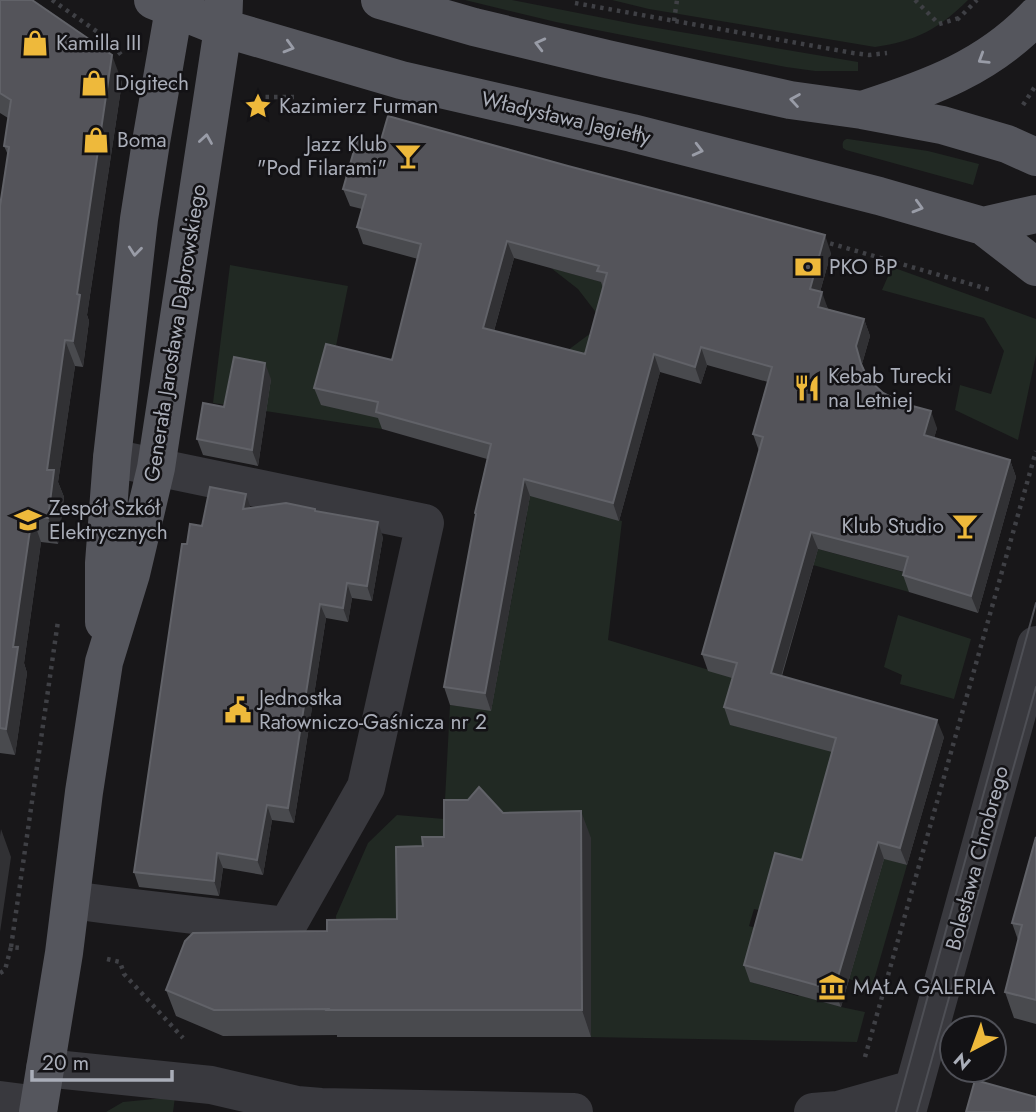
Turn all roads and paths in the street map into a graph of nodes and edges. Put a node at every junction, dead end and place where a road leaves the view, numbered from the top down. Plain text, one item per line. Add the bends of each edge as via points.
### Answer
1 (52, 0) edge
2 (380, 0) edge
3 (677, 0) edge
4 (915, 0) edge
5 (977, 0) edge
6 (169, 3) edge
7 (574, 3) dead end
8 (224, 14) edge
9 (970, 15) dead end
10 (1036, 16) edge
11 (960, 18) junction
12 (674, 21) junction
13 (951, 25) dead end
14 (891, 52) dead end
15 (126, 61) dead end
16 (248, 96) dead end
17 (299, 97) dead end
18 (862, 110) junction
19 (1036, 156) edge
20 (1036, 215) edge
21 (983, 226) junction
22 (822, 241) edge
23 (1036, 267) edge
24 (967, 284) dead end
25 (1036, 451) edge
26 (112, 458) junction
27 (156, 468) junction
28 (1036, 645) edge
29 (104, 662) junction
30 (71, 900) junction
31 (64, 953) junction
32 (0, 973) edge
33 (188, 1083) junction
34 (41, 1095) edge
35 (0, 1100) edge
36 (910, 1102) edge
37 (852, 1106) junction
38 (574, 1112) edge
39 (813, 1112) edge

1 - 15 path via 109,40
18 -> 2 main road via 790,100 561,49
3 - 12 path
4 - 11 path via 939,24
5 - 11 path
6 - 8 main road, Władysława Jagiełły
6 -> 26 main road, Generała Jarosława Dąbrowskiego
7 - 12 path
8 -> 21 main road, Władysława Jagiełły via 401,80 632,133
27 -> 8 main road, Generała Jarosława Dąbrowskiego
9 - 11 path
10 -> 18 main road via 995,52 959,74
11 - 13 path
12 - 14 path via 853,53
16 - 17 path
18 - 19 main road via 942,125
20 - 21 main road
21 - 23 main road
22 - 24 path
25 - 37 path
26 - 27 street
26 - 29 main road, Generała Jarosława Dąbrowskiego via 104,563
27 - 29 main road, Generała Jarosława Dąbrowskiego
27 - 30 street via 425,523 366,787 287,926
28 - 36 street, Bolesława Chrobrego
29 - 30 main road, Generała Jarosława Dąbrowskiego
30 - 31 main road, Generała Jarosława Dąbrowskiego
31 - 32 path via 11,947
31 - 33 path via 120,962 124,974 190,1045
31 - 34 main road, Generała Jarosława Dąbrowskiego
33 - 34 street
33 - 38 street via 321,1107
34 - 35 street
36 - 37 street via 902,1092
37 - 39 street

